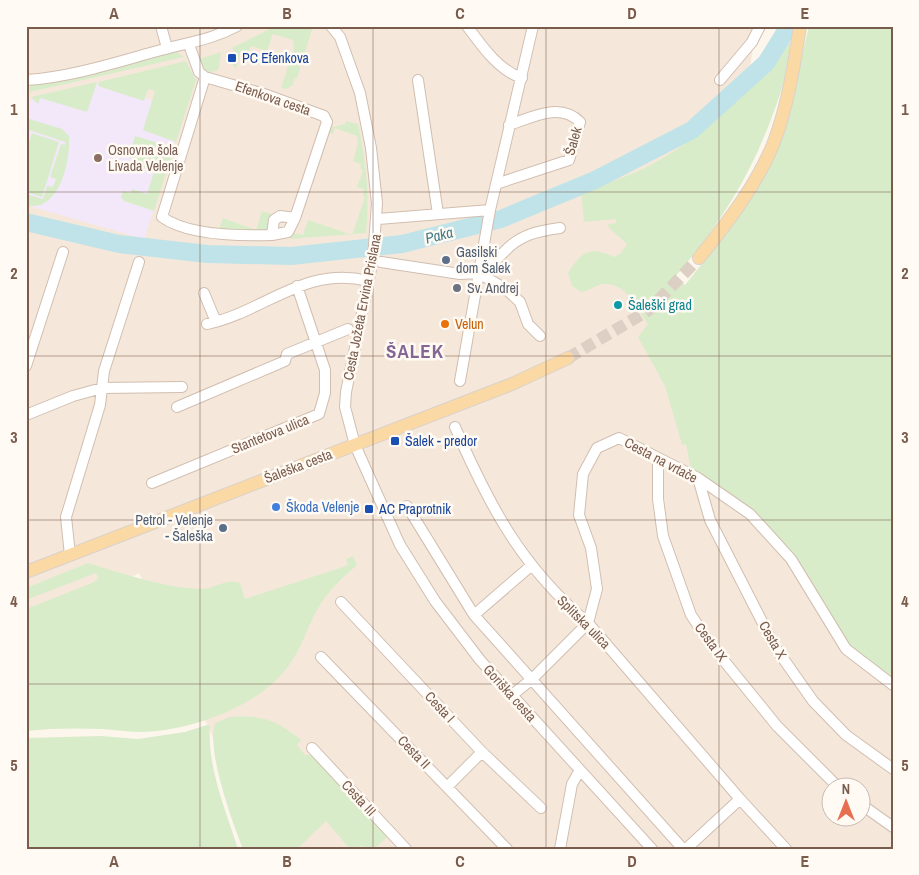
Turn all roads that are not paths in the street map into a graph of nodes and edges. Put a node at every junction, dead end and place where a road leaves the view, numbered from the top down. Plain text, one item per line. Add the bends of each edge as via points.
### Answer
1 (161, 26) edge
2 (237, 26) edge
3 (331, 26) edge
4 (467, 26) edge
5 (533, 26) edge
6 (760, 26) edge
7 (800, 26) edge
8 (189, 45) junction
9 (167, 48) junction
10 (205, 77) junction
11 (522, 78) junction
12 (26, 80) edge
13 (418, 80) dead end
14 (720, 80) dead end
15 (509, 125) junction
16 (496, 184) junction
17 (438, 214) junction
18 (295, 218) junction
19 (378, 218) junction
20 (488, 218) junction
21 (560, 228) dead end
22 (272, 232) junction
23 (63, 252) dead end
24 (699, 258) tunnel mouth
25 (377, 261) junction
26 (139, 262) dead end
27 (478, 272) junction
28 (368, 281) junction
29 (297, 286) junction
30 (204, 293) dead end
31 (348, 329) dead end
32 (540, 336) dead end
33 (317, 341) junction
34 (568, 358) tunnel mouth
35 (27, 359) edge
36 (460, 381) dead end
37 (182, 386) dead end
38 (102, 388) junction
39 (177, 407) dead end
40 (26, 415) edge
41 (455, 427) dead end
42 (355, 445) junction
43 (658, 459) junction
44 (698, 478) junction
45 (152, 483) dead end
46 (407, 506) dead end
47 (389, 522) joint
48 (70, 555) junction
49 (532, 566) junction
50 (26, 572) edge
51 (341, 602) dead end
52 (474, 615) junction
53 (588, 623) junction
54 (321, 657) dead end
55 (531, 680) junction
56 (893, 685) edge
57 (512, 695) junction
58 (312, 748) dead end
59 (482, 752) junction
60 (893, 769) edge
61 (580, 770) junction
62 (829, 778) edge
63 (448, 786) junction
64 (740, 799) junction
65 (541, 808) dead end
66 (872, 812) edge
67 (893, 827) edge
68 (406, 849) edge
69 (507, 849) edge
70 (560, 849) edge
71 (652, 849) edge
72 (684, 849) edge
73 (786, 849) edge

1 - 9 street
2 - 8 street
3 - 19 street, Cesta Jožeta Ervina Prislana via 340,37 360,93 371,148
4 - 11 street via 513,76
5 - 11 street
6 - 14 street via 752,42
7 - 24 main road via 787,97 773,143 729,220
8 - 9 street
8 - 10 street via 199,72
9 - 12 street via 92,69
10 - 18 street, Efenkova cesta via 324,116 327,122
10 - 22 street, Efenkova cesta via 162,217 189,228 219,234
11 - 15 street
13 - 17 street
15 - 16 street
15 - 16 street, Šalek via 559,111 572,114 580,122 569,160
16 - 20 street
17 - 19 street
17 - 20 street
18 - 22 street, Efenkova cesta via 288,232
18 - 22 street via 280,216 274,220
19 - 25 street, Cesta Jožeta Ervina Prislana via 375,236
20 - 27 street
21 - 27 street via 535,231 523,237 491,267
23 - 35 street
25 - 27 street via 460,274
25 - 28 street, Cesta Jožeta Ervina Prislana
26 - 38 street via 104,371
27 - 32 street via 520,302 528,324
27 - 36 street
28 - 29 street via 340,276
28 - 42 street, Cesta Jožeta Ervina Prislana via 346,392 345,407
29 - 30 street via 211,323
29 - 33 street, Stantetova ulica
31 - 33 street
33 - 39 street via 287,354 285,361
33 - 45 street, Stantetova ulica via 325,370 325,393 319,414
34 - 42 main road, Šaleška cesta via 512,384
37 - 38 street
38 - 40 street via 72,396
38 - 48 street via 100,405 66,517
41 - 49 street, Splitska ulica via 499,521
42 - 47 street, Cesta Jožeta Ervina Prislana
42 - 48 main road, Šaleška cesta
43 - 44 street, Cesta na vrtače
43 - 53 street, Cesta na vrtače via 619,438 597,448 583,474 579,515 592,548 597,589
43 - 62 street, Cesta IX via 658,499 663,536 691,615 777,726
44 - 56 street, Cesta na vrtače via 750,514 774,539 791,559 846,649
44 - 60 street, Cesta X via 710,520 775,647 813,701 833,722
46 - 52 street
47 - 57 street, Goriška cesta via 440,608
48 - 50 main road, Šaleška cesta
49 - 52 street
49 - 53 street, Splitska ulica via 560,600
51 - 59 street, Cesta I
52 - 55 street
53 - 55 street
53 - 64 street, Splitska ulica
54 - 63 street, Cesta II
55 - 57 street
55 - 72 street
57 - 61 street, Goriška cesta
58 - 68 street, Cesta III
59 - 63 street
59 - 65 street, Cesta I
61 - 70 street via 572,784
61 - 71 street, Goriška cesta
63 - 69 street, Cesta II
64 - 72 street
64 - 73 street, Splitska ulica
66 - 67 street

